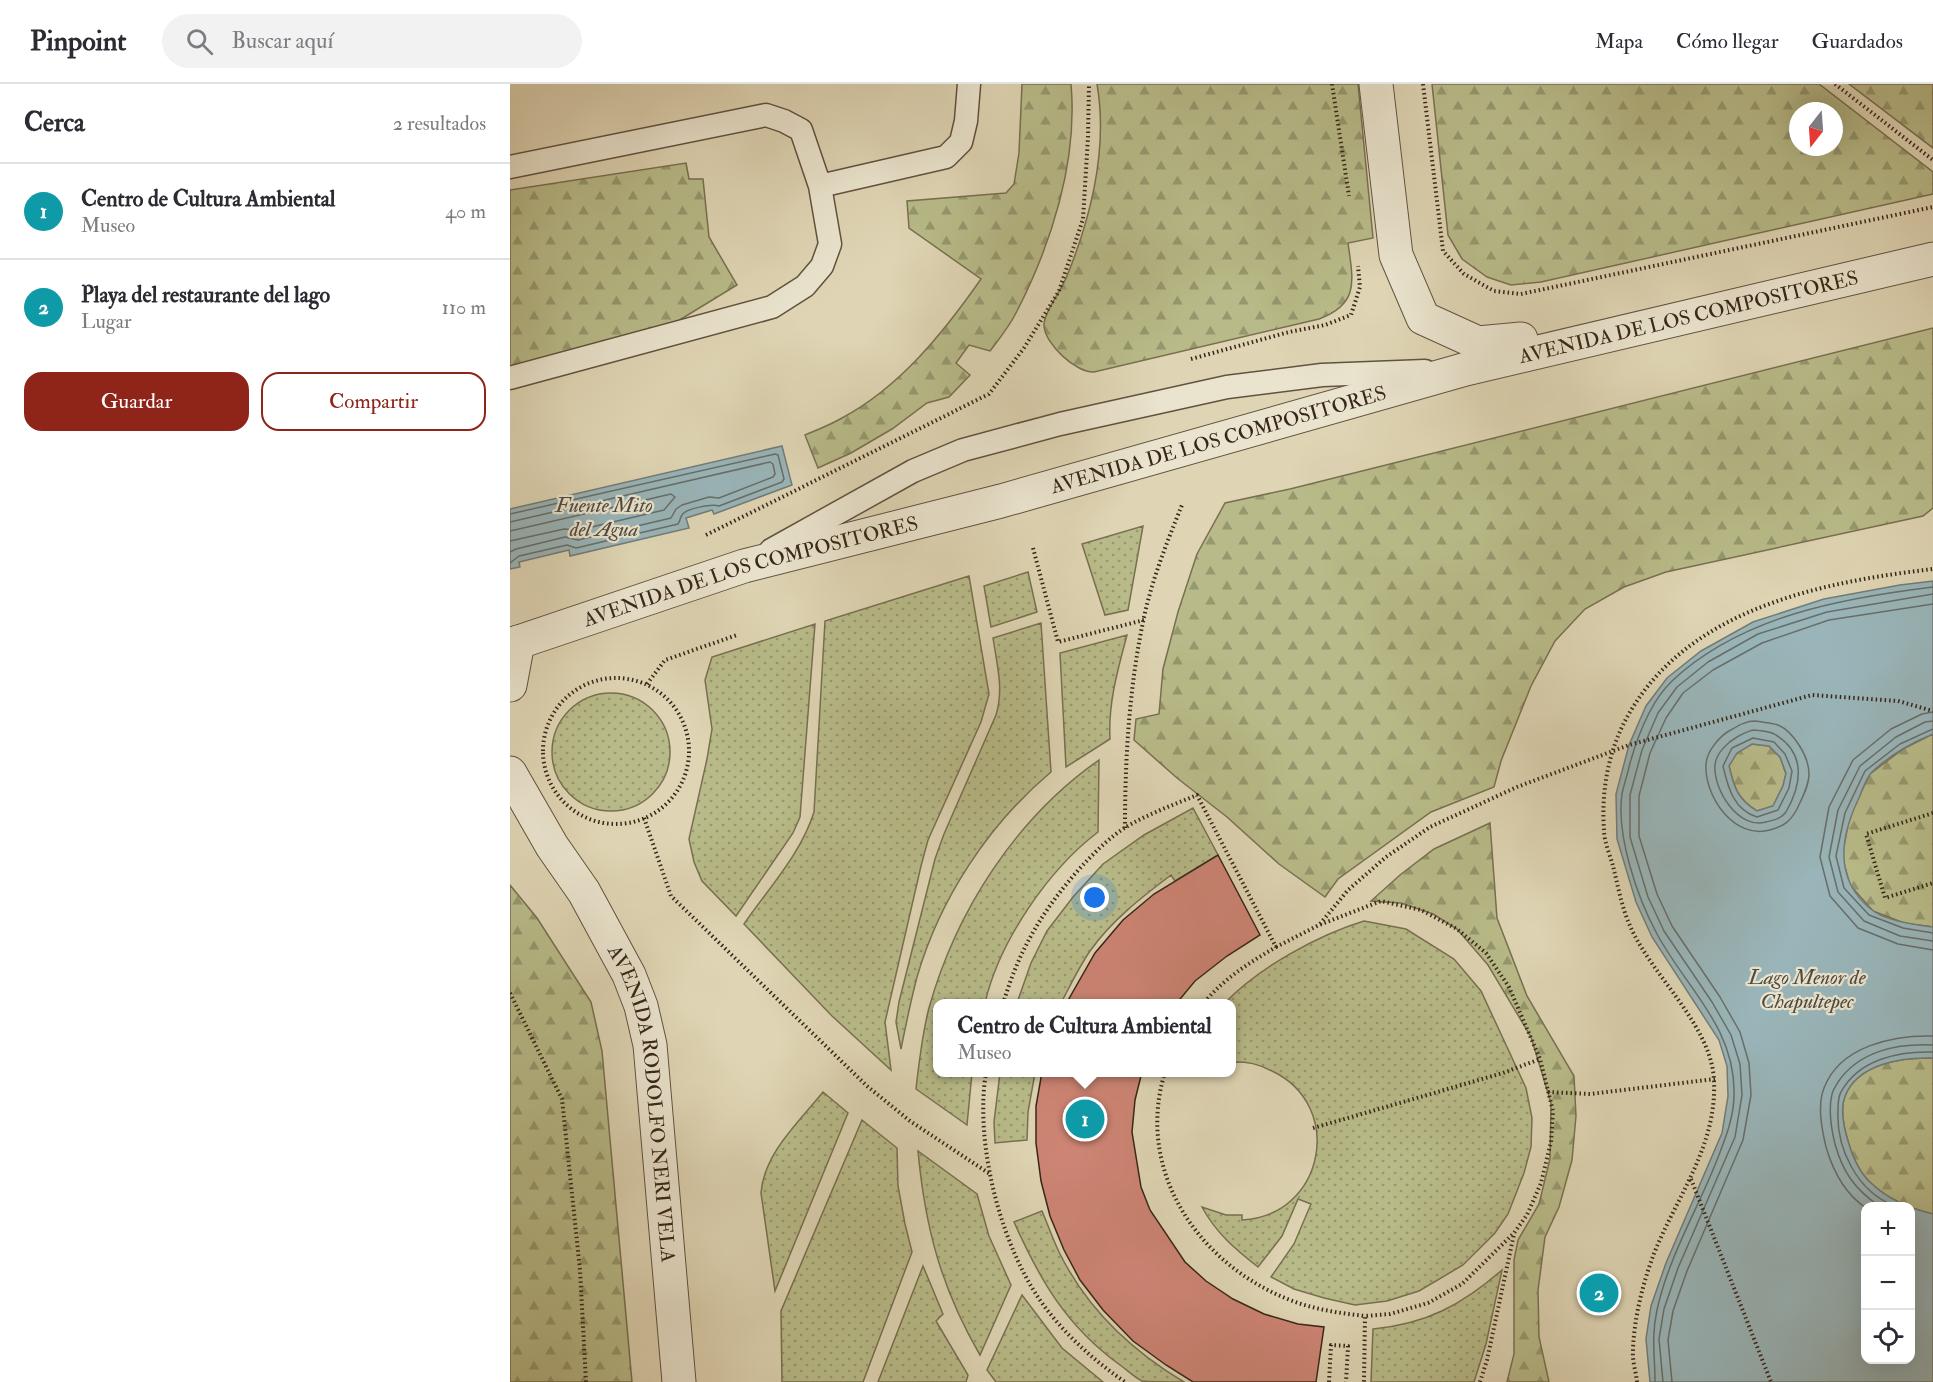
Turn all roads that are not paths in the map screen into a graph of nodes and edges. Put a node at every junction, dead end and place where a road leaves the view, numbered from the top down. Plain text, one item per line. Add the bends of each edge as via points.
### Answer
1 (969, 84) edge
2 (1376, 84) edge
3 (510, 167) edge
4 (820, 186) junction
5 (1933, 259) edge
6 (1624, 332) junction
7 (1466, 369) junction
8 (510, 378) edge
9 (744, 566) junction
10 (514, 644) edge
11 (510, 686) edge
12 (510, 773) edge
13 (510, 819) edge
14 (552, 846) junction
15 (679, 1382) edge

1 - 4 lane via 961,142 946,157
2 - 6 street via 1396,255 1423,318 1478,343
3 - 4 lane via 766,115 801,130
4 - 8 lane via 830,244 822,266 805,286 772,307
5 - 6 street, AVENIDA DE LOS COMPOSITORES
6 - 7 street, AVENIDA DE LOS COMPOSITORES
7 - 9 street, AVENIDA DE LOS COMPOSITORES via 1001,501
7 - 9 lane via 1322,375 1227,387 963,450 853,503
9 - 10 street, AVENIDA DE LOS COMPOSITORES
10 - 11 street
12 - 14 street, AVENIDA RODOLFO NERI VELA
13 - 14 street, AVENIDA RODOLFO NERI VELA
14 - 15 street, AVENIDA RODOLFO NERI VELA via 584,892 629,975 641,1006 650,1045

